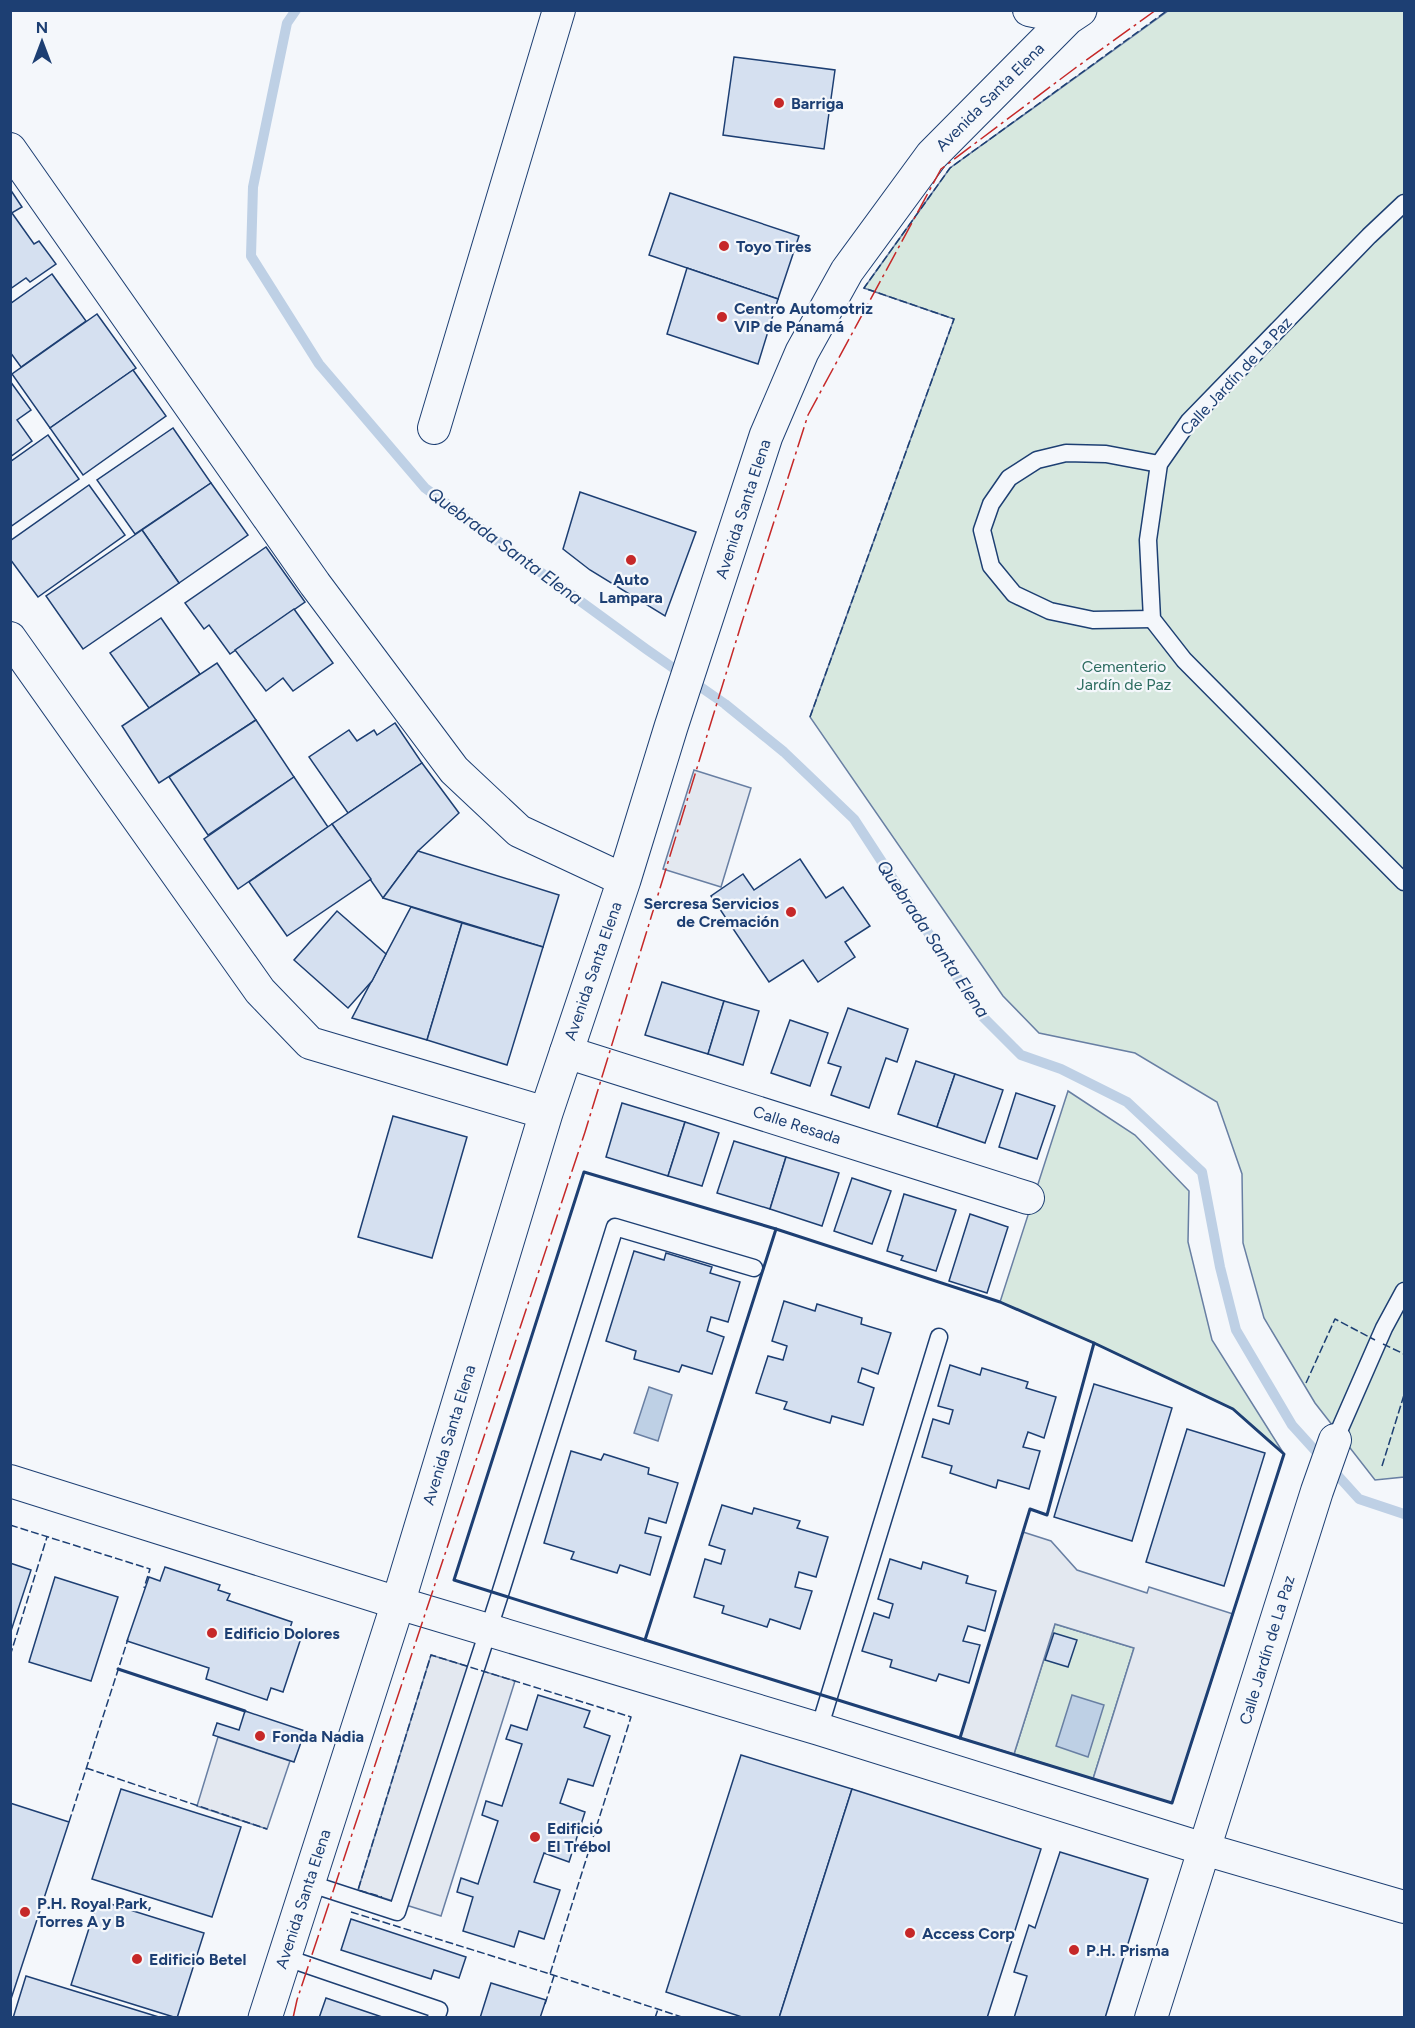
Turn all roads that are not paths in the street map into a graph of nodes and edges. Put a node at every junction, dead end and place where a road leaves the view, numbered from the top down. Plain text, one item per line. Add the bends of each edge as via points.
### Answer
1 (559, 10) edge
2 (1029, 10) edge
3 (1074, 14) edge
4 (10, 149) edge
5 (1404, 203) edge
6 (434, 428) dead end
7 (1159, 464) junction
8 (1152, 619) junction
9 (10, 638) edge
10 (624, 880) junction
11 (1404, 882) edge
12 (566, 1052) junction
13 (546, 1113) junction
14 (1028, 1198) dead end
15 (754, 1268) dead end
16 (1404, 1291) edge
17 (939, 1337) dead end
18 (1335, 1440) joint
19 (10, 1481) edge
20 (398, 1603) junction
21 (488, 1631) junction
22 (819, 1729) junction
23 (1204, 1849) junction
24 (308, 1883) junction
25 (1404, 1907) edge
26 (284, 1957) junction
27 (265, 2018) edge
28 (436, 2018) edge
29 (1150, 2018) edge

1 - 6 street
2 - 3 street
3 - 10 street, Avenida Santa Elena via 932,155 847,271 802,352 766,436
4 - 10 street via 315,584 454,770 519,831
5 - 7 lane, Calle Jardín de La Paz via 1190,421
7 - 8 lane, Calle Jardín de La Paz via 1148,540
7 - 8 lane via 1106,454 1066,453 1036,460 1009,478 991,504 982,530 991,566 1014,594 1050,611 1093,620
8 - 11 lane via 1184,660
9 - 13 street via 260,991 310,1043
10 - 12 street, Avenida Santa Elena
12 - 13 street, Avenida Santa Elena
12 - 14 street, Calle Resada
13 - 20 street, Avenida Santa Elena
15 - 21 lane via 615,1227
16 - 18 lane, Calle Jardín de La Paz
17 - 22 lane
18 - 23 street, Calle Jardín de La Paz
19 - 20 street
20 - 21 street
20 - 24 street, Avenida Santa Elena
21 - 22 street
21 - 24 lane via 397,1911
22 - 23 street
23 - 25 street
23 - 29 street, Calle Jardín de La Paz
24 - 26 street, Avenida Santa Elena
26 - 27 street, Avenida Santa Elena
26 - 28 lane via 439,2010

